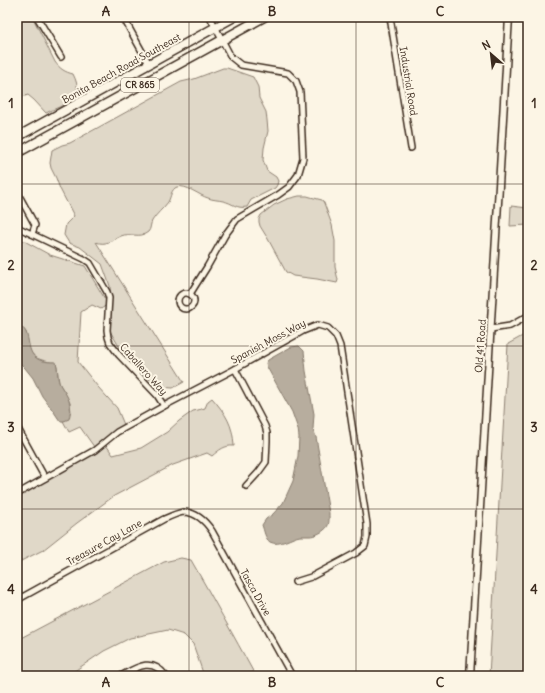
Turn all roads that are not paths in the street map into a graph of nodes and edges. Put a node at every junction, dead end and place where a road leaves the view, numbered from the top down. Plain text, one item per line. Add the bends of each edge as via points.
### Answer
1 (37, 17) edge
2 (123, 17) edge
3 (210, 17) edge
4 (234, 17) edge
5 (264, 17) edge
6 (390, 17) edge
7 (509, 17) edge
8 (215, 27) junction
9 (223, 40) junction
10 (60, 57) dead end
11 (149, 64) junction
12 (17, 137) edge
13 (411, 148) dead end
14 (17, 153) edge
15 (17, 192) edge
16 (17, 205) edge
17 (25, 205) junction
18 (17, 227) edge
19 (32, 234) junction
20 (190, 294) dead end
21 (528, 316) edge
22 (491, 330) junction
23 (235, 369) junction
24 (164, 406) junction
25 (17, 427) edge
26 (45, 478) junction
27 (246, 486) dead end
28 (17, 494) edge
29 (201, 518) joint
30 (295, 582) dead end
31 (17, 600) edge
32 (121, 676) edge
33 (166, 676) edge
34 (292, 676) edge
35 (470, 676) edge

1 - 10 street
2 - 11 street
3 - 8 street
4 - 8 main road, Bonita Beach Road Southeast / CR 865
5 - 9 main road, CR 865
6 - 13 street, Industrial Road
7 - 22 street, Old 41 Road
8 - 9 street
8 - 11 main road, Bonita Beach Road Southeast / CR 865
9 - 14 main road, CR 865
9 - 20 street via 232,57 241,65 288,73 296,80 300,92 303,158 298,175 289,187 237,220 225,235
11 - 12 main road, Bonita Beach Road Southeast / CR 865
15 - 17 street
16 - 17 street
17 - 19 street via 35,226
18 - 19 street, Caballero Way
19 - 24 street, Caballero Way via 90,263 109,298 107,330 110,343
21 - 22 street via 510,326
22 - 35 street, Old 41 Road
23 - 24 street, Spanish Moss Way
23 - 27 street via 265,426 268,440 266,462
23 - 30 street, Spanish Moss Way via 318,325 328,328 336,336 340,346 367,537 365,546 356,553 311,577
24 - 26 street, Spanish Moss Way via 117,432 95,450
25 - 26 street
26 - 28 street, Spanish Moss Way
29 - 31 street, Treasure Cay Lane via 184,512 164,519
29 - 34 street, Tasca Drive via 209,526
32 - 33 street via 139,666 150,665 156,666

